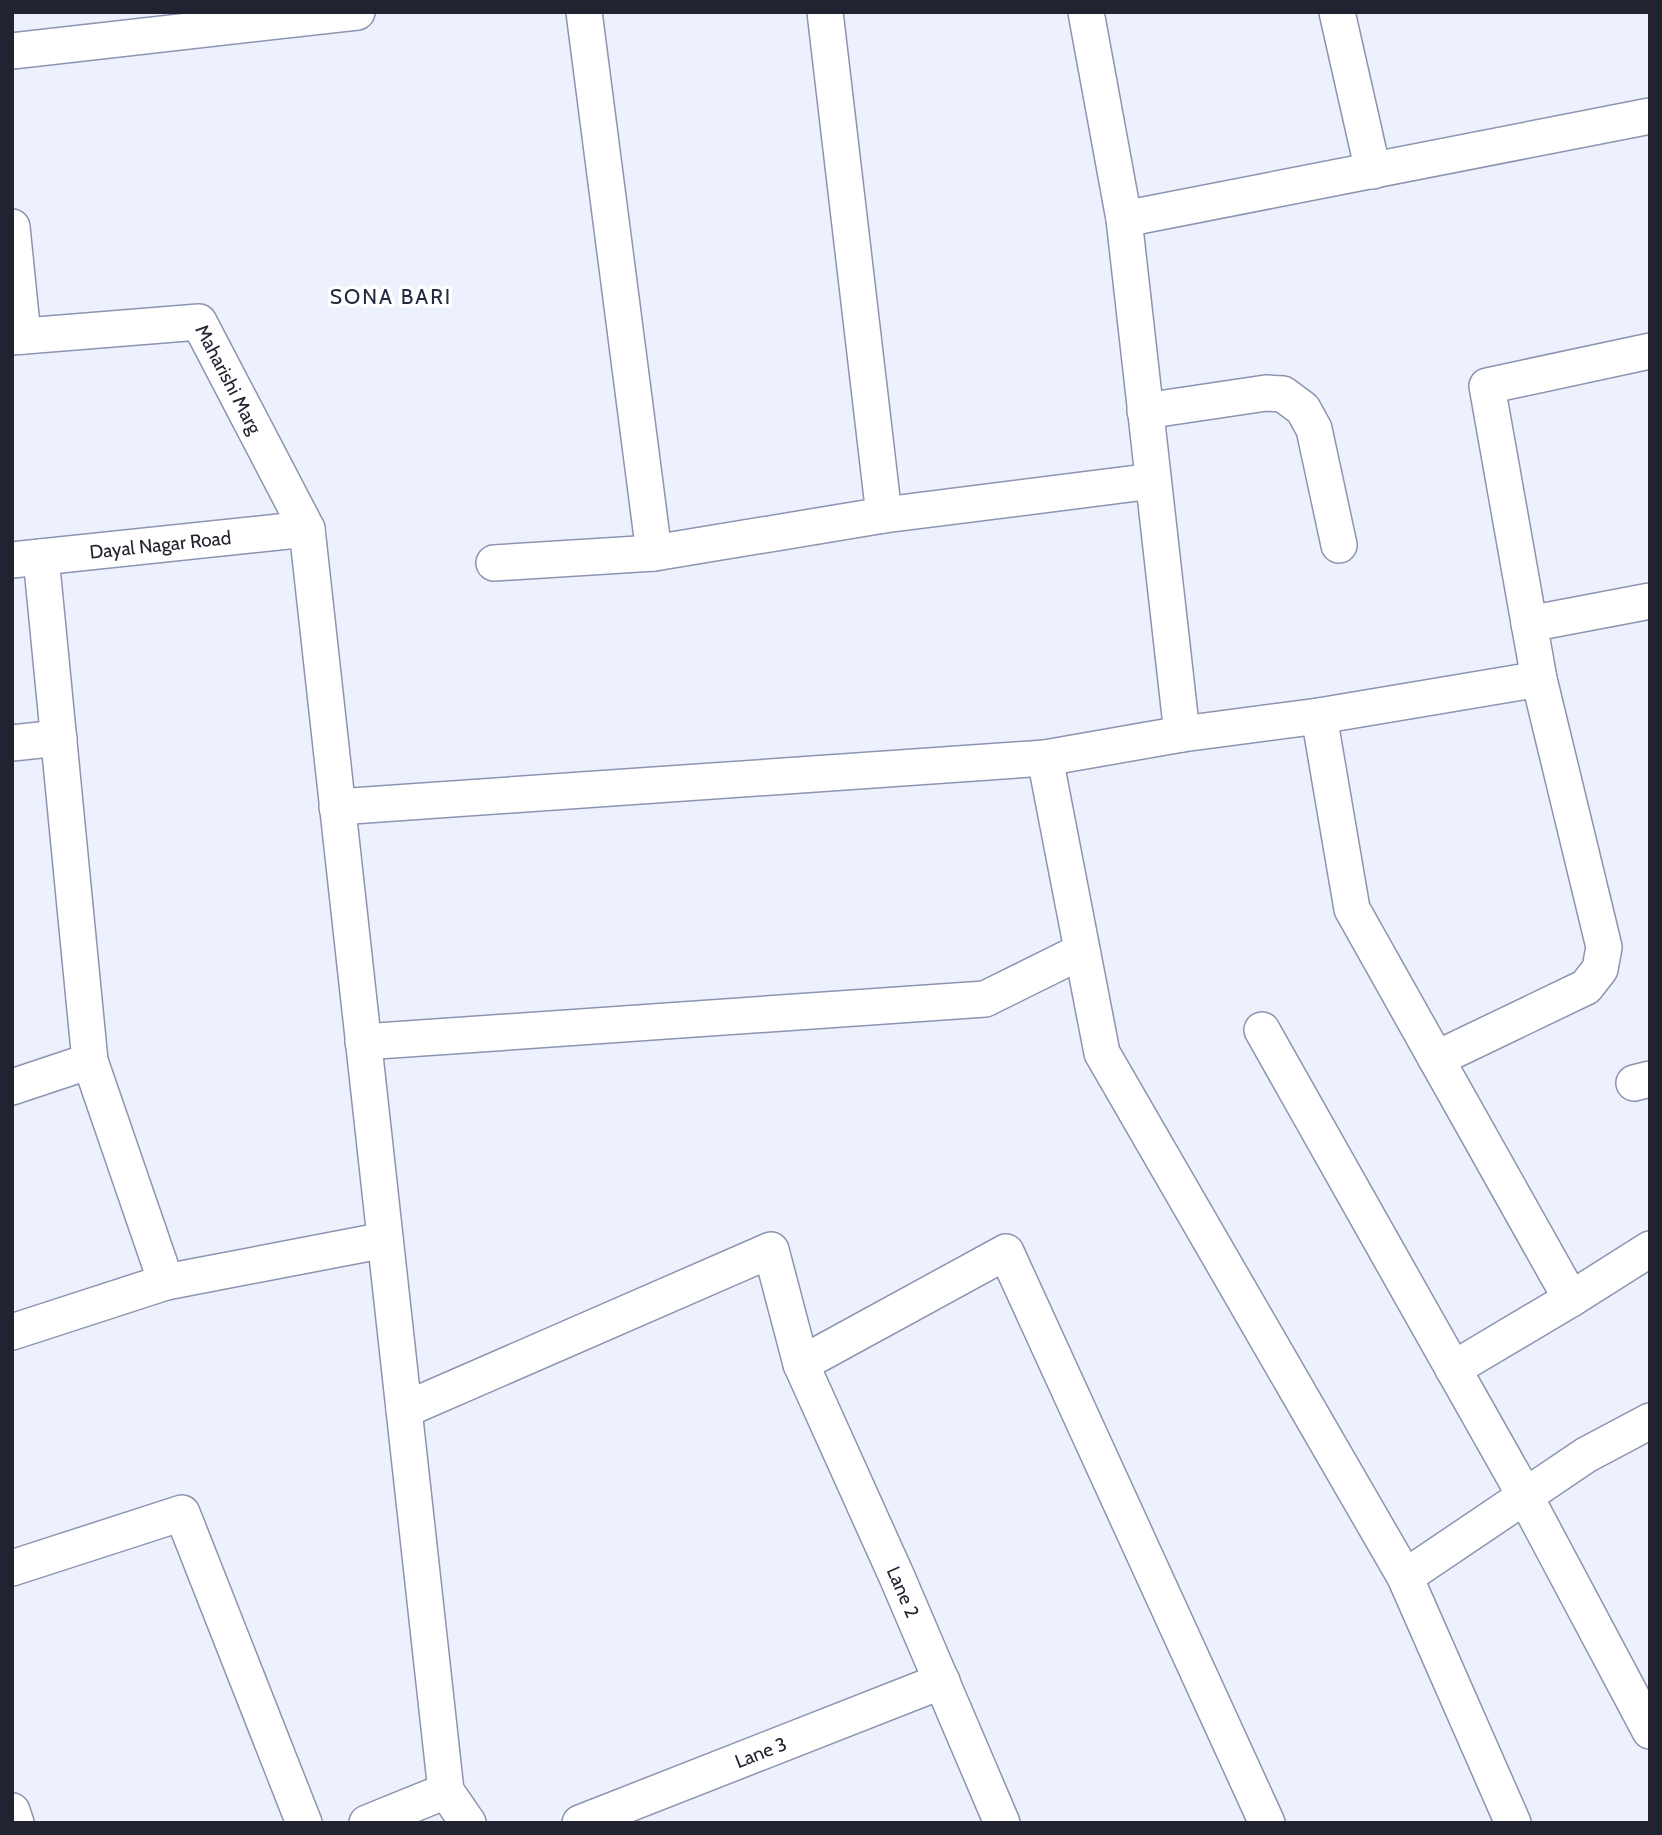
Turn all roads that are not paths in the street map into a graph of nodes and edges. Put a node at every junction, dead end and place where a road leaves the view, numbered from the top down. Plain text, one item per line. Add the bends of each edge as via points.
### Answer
1 (357, 12) edge
2 (584, 12) edge
3 (825, 12) edge
4 (1086, 12) edge
5 (1338, 12) edge
6 (12, 51) edge
7 (1650, 116) edge
8 (1373, 171) junction
9 (1124, 219) junction
10 (12, 227) edge
11 (18, 337) edge
12 (1650, 351) edge
13 (1146, 411) junction
14 (1153, 481) junction
15 (884, 515) junction
16 (307, 529) junction
17 (1339, 545) dead end
18 (654, 554) junction
19 (27, 558) edge
20 (494, 563) dead end
21 (1650, 601) edge
22 (1529, 624) junction
23 (1539, 679) junction
24 (1319, 716) junction
25 (1182, 734) junction
26 (59, 738) junction
27 (12, 743) edge
28 (1045, 758) junction
29 (337, 807) junction
30 (1082, 951) junction
31 (1262, 1030) dead end
32 (363, 1042) junction
33 (1436, 1059) junction
34 (90, 1061) junction
35 (12, 1087) edge
36 (385, 1240) junction
37 (1650, 1249) edge
38 (166, 1282) junction
39 (1571, 1299) junction
40 (12, 1332) edge
41 (801, 1364) junction
42 (1452, 1369) junction
43 (404, 1410) junction
44 (1650, 1421) edge
45 (1525, 1496) junction
46 (12, 1568) edge
47 (1405, 1577) junction
48 (942, 1681) junction
49 (1650, 1731) edge
50 (446, 1791) junction
51 (12, 1811) edge
52 (16, 1823) edge
53 (304, 1823) edge
54 (367, 1823) edge
55 (468, 1823) edge
56 (580, 1823) edge
57 (1002, 1823) edge
58 (1267, 1823) edge
59 (1513, 1823) edge

1 - 6 street
2 - 18 street
3 - 15 street
4 - 9 street
5 - 8 street
7 - 8 street
8 - 9 street
9 - 13 street
10 - 11 street
11 - 16 street, Maharishi Marg via 199,322
12 - 22 street via 1487,386
13 - 14 street
13 - 17 street via 1283,394 1303,409 1314,429
14 - 15 street
14 - 25 street
15 - 18 street
16 - 19 street, Dayal Nagar Road
16 - 29 street
18 - 20 street
19 - 26 street
21 - 22 street
22 - 23 street
23 - 24 street
23 - 33 street via 1597,911 1604,947 1600,969 1586,988
24 - 25 street
24 - 33 street via 1352,909
25 - 28 street
26 - 27 street
26 - 34 street
28 - 29 street
28 - 30 street
29 - 32 street
30 - 32 street via 985,999
30 - 47 street via 1102,1053
31 - 42 street
32 - 36 street
33 - 39 street
34 - 35 street
34 - 38 street
36 - 38 street
36 - 43 street
37 - 39 street
38 - 40 street
39 - 42 street
41 - 43 street, Lane 2 via 771,1250
41 - 48 street, Lane 2
41 - 58 street via 1006,1252
42 - 45 street
43 - 50 street
44 - 45 street via 1586,1455
45 - 47 street
45 - 49 street
46 - 53 street via 182,1513
47 - 59 street
48 - 56 street, Lane 3
48 - 57 street, Lane 2
50 - 54 street
50 - 55 street
51 - 52 street

